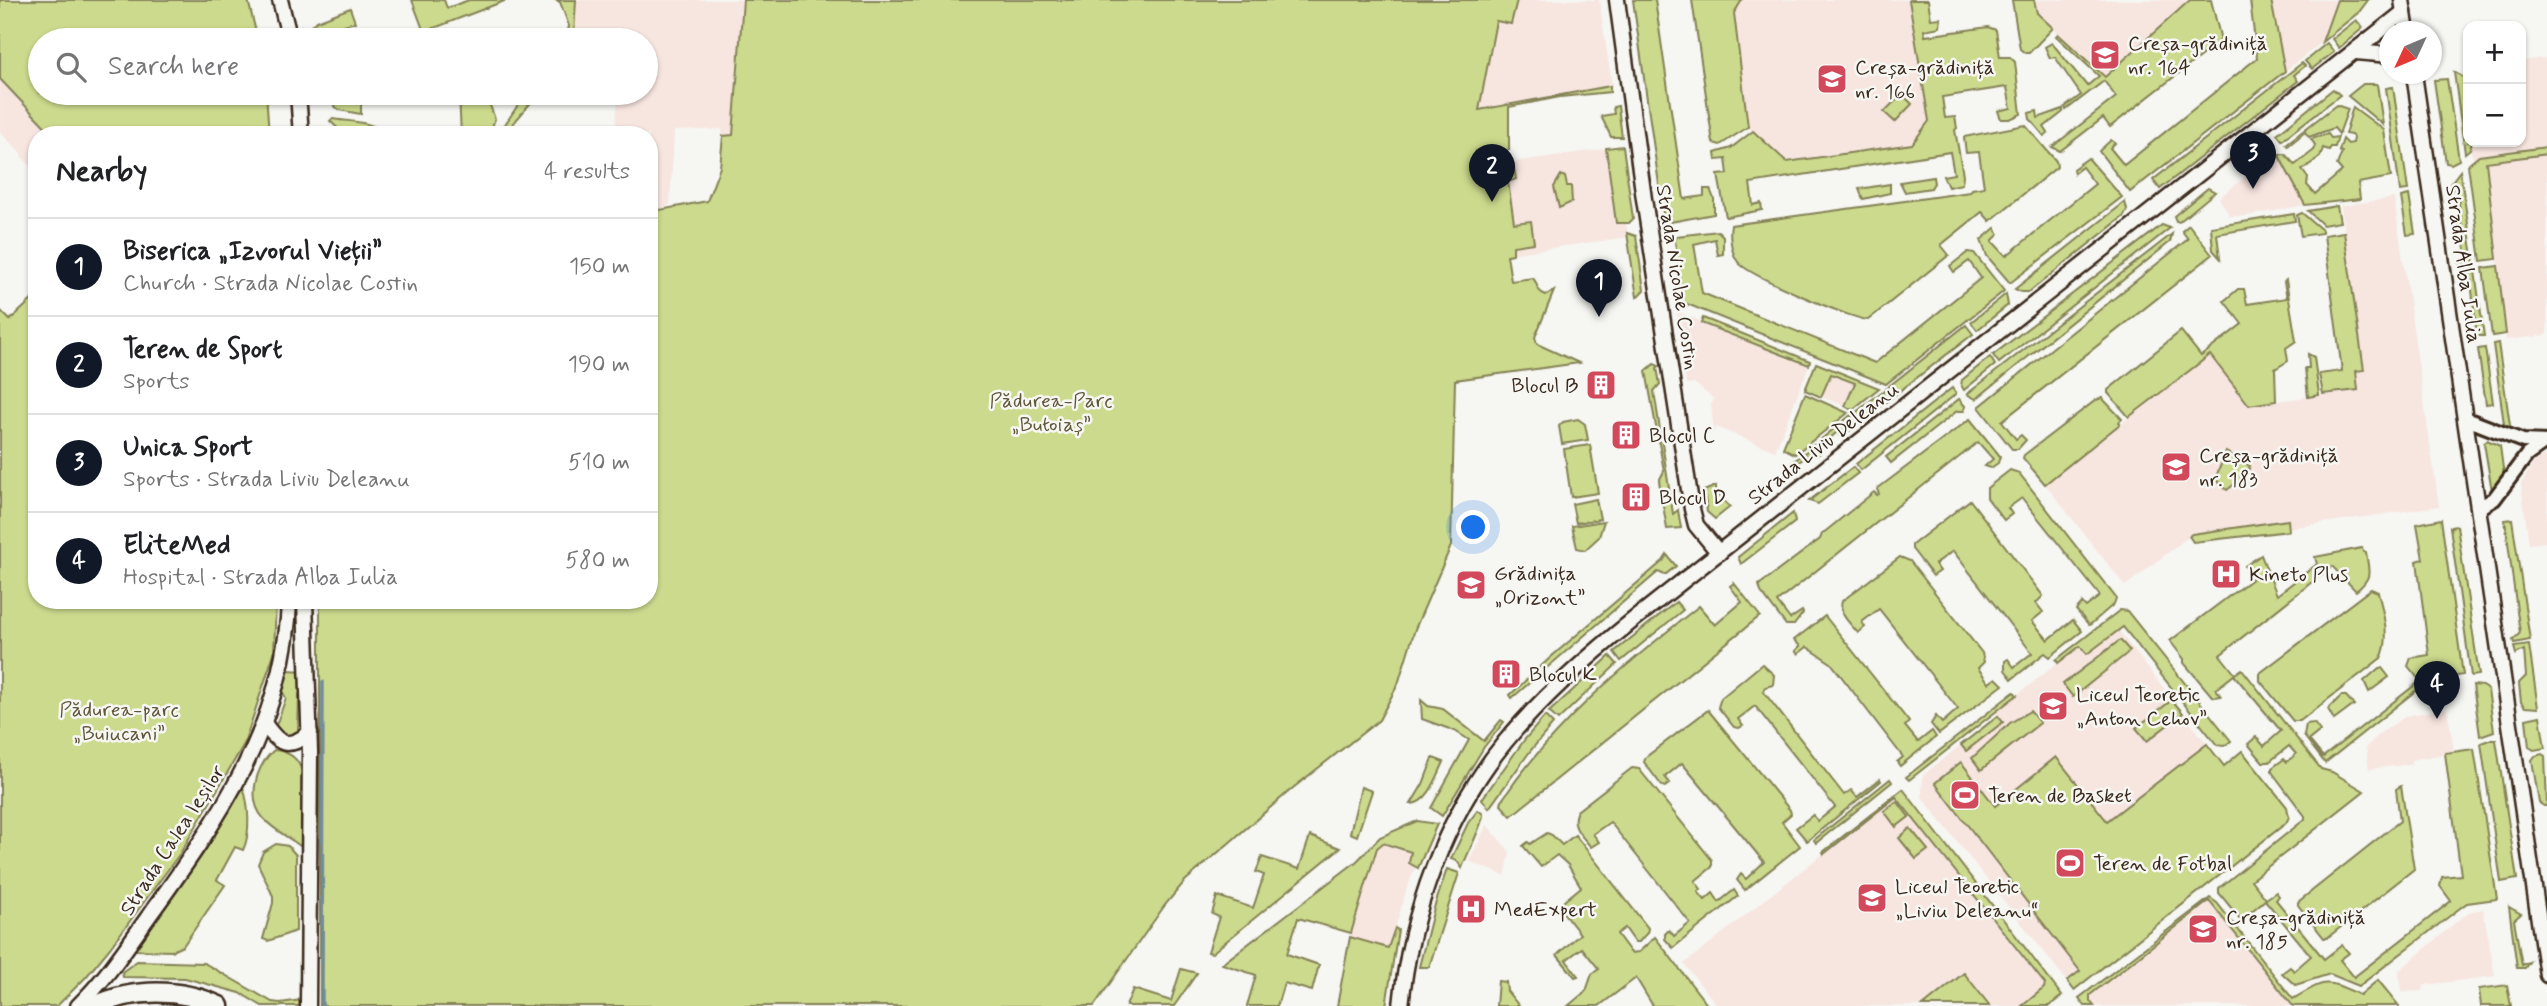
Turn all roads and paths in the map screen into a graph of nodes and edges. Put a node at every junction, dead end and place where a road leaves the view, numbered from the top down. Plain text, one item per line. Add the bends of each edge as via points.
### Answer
1 (281, 0) edge
2 (1617, 0) edge
3 (2403, 6) edge
4 (287, 28) edge
5 (2356, 52) junction
6 (2379, 54) edge
7 (2416, 84) edge
8 (299, 105) edge
9 (300, 126) edge
10 (2466, 419) junction
11 (2545, 442) edge
12 (2479, 508) junction
13 (1718, 553) junction
14 (288, 609) edge
15 (305, 609) edge
16 (264, 723) junction
17 (310, 733) junction
18 (2547, 975) edge
19 (78, 1006) edge
20 (95, 1006) edge
21 (219, 1006) edge
22 (308, 1006) edge
23 (1401, 1006) edge

1 - 4 main road
2 - 13 main road, Strada Nicolae Costin via 1692,509 1696,525
3 - 5 main road, Strada Liviu Deleanu
5 - 6 main road
5 - 13 main road, Strada Liviu Deleanu
7 - 10 main road, Strada Alba Iulia
8 - 9 main road
10 - 11 street via 2523,442
10 - 12 main road, Strada Alba Iulia
11 - 12 street via 2527,455 2494,499
12 - 18 main road, Strada Alba Iulia
13 - 23 main road, Strada Liviu Deleanu via 1569,675 1490,762 1452,827 1426,889 1412,937
14 - 16 main road, Strada Calea Ieșilor via 279,680
15 - 17 main road
16 - 17 main road via 288,744
16 - 19 main road, Strada Calea Ieșilor via 232,793 186,865
17 - 22 main road
20 - 21 highway via 125,996 168,992

